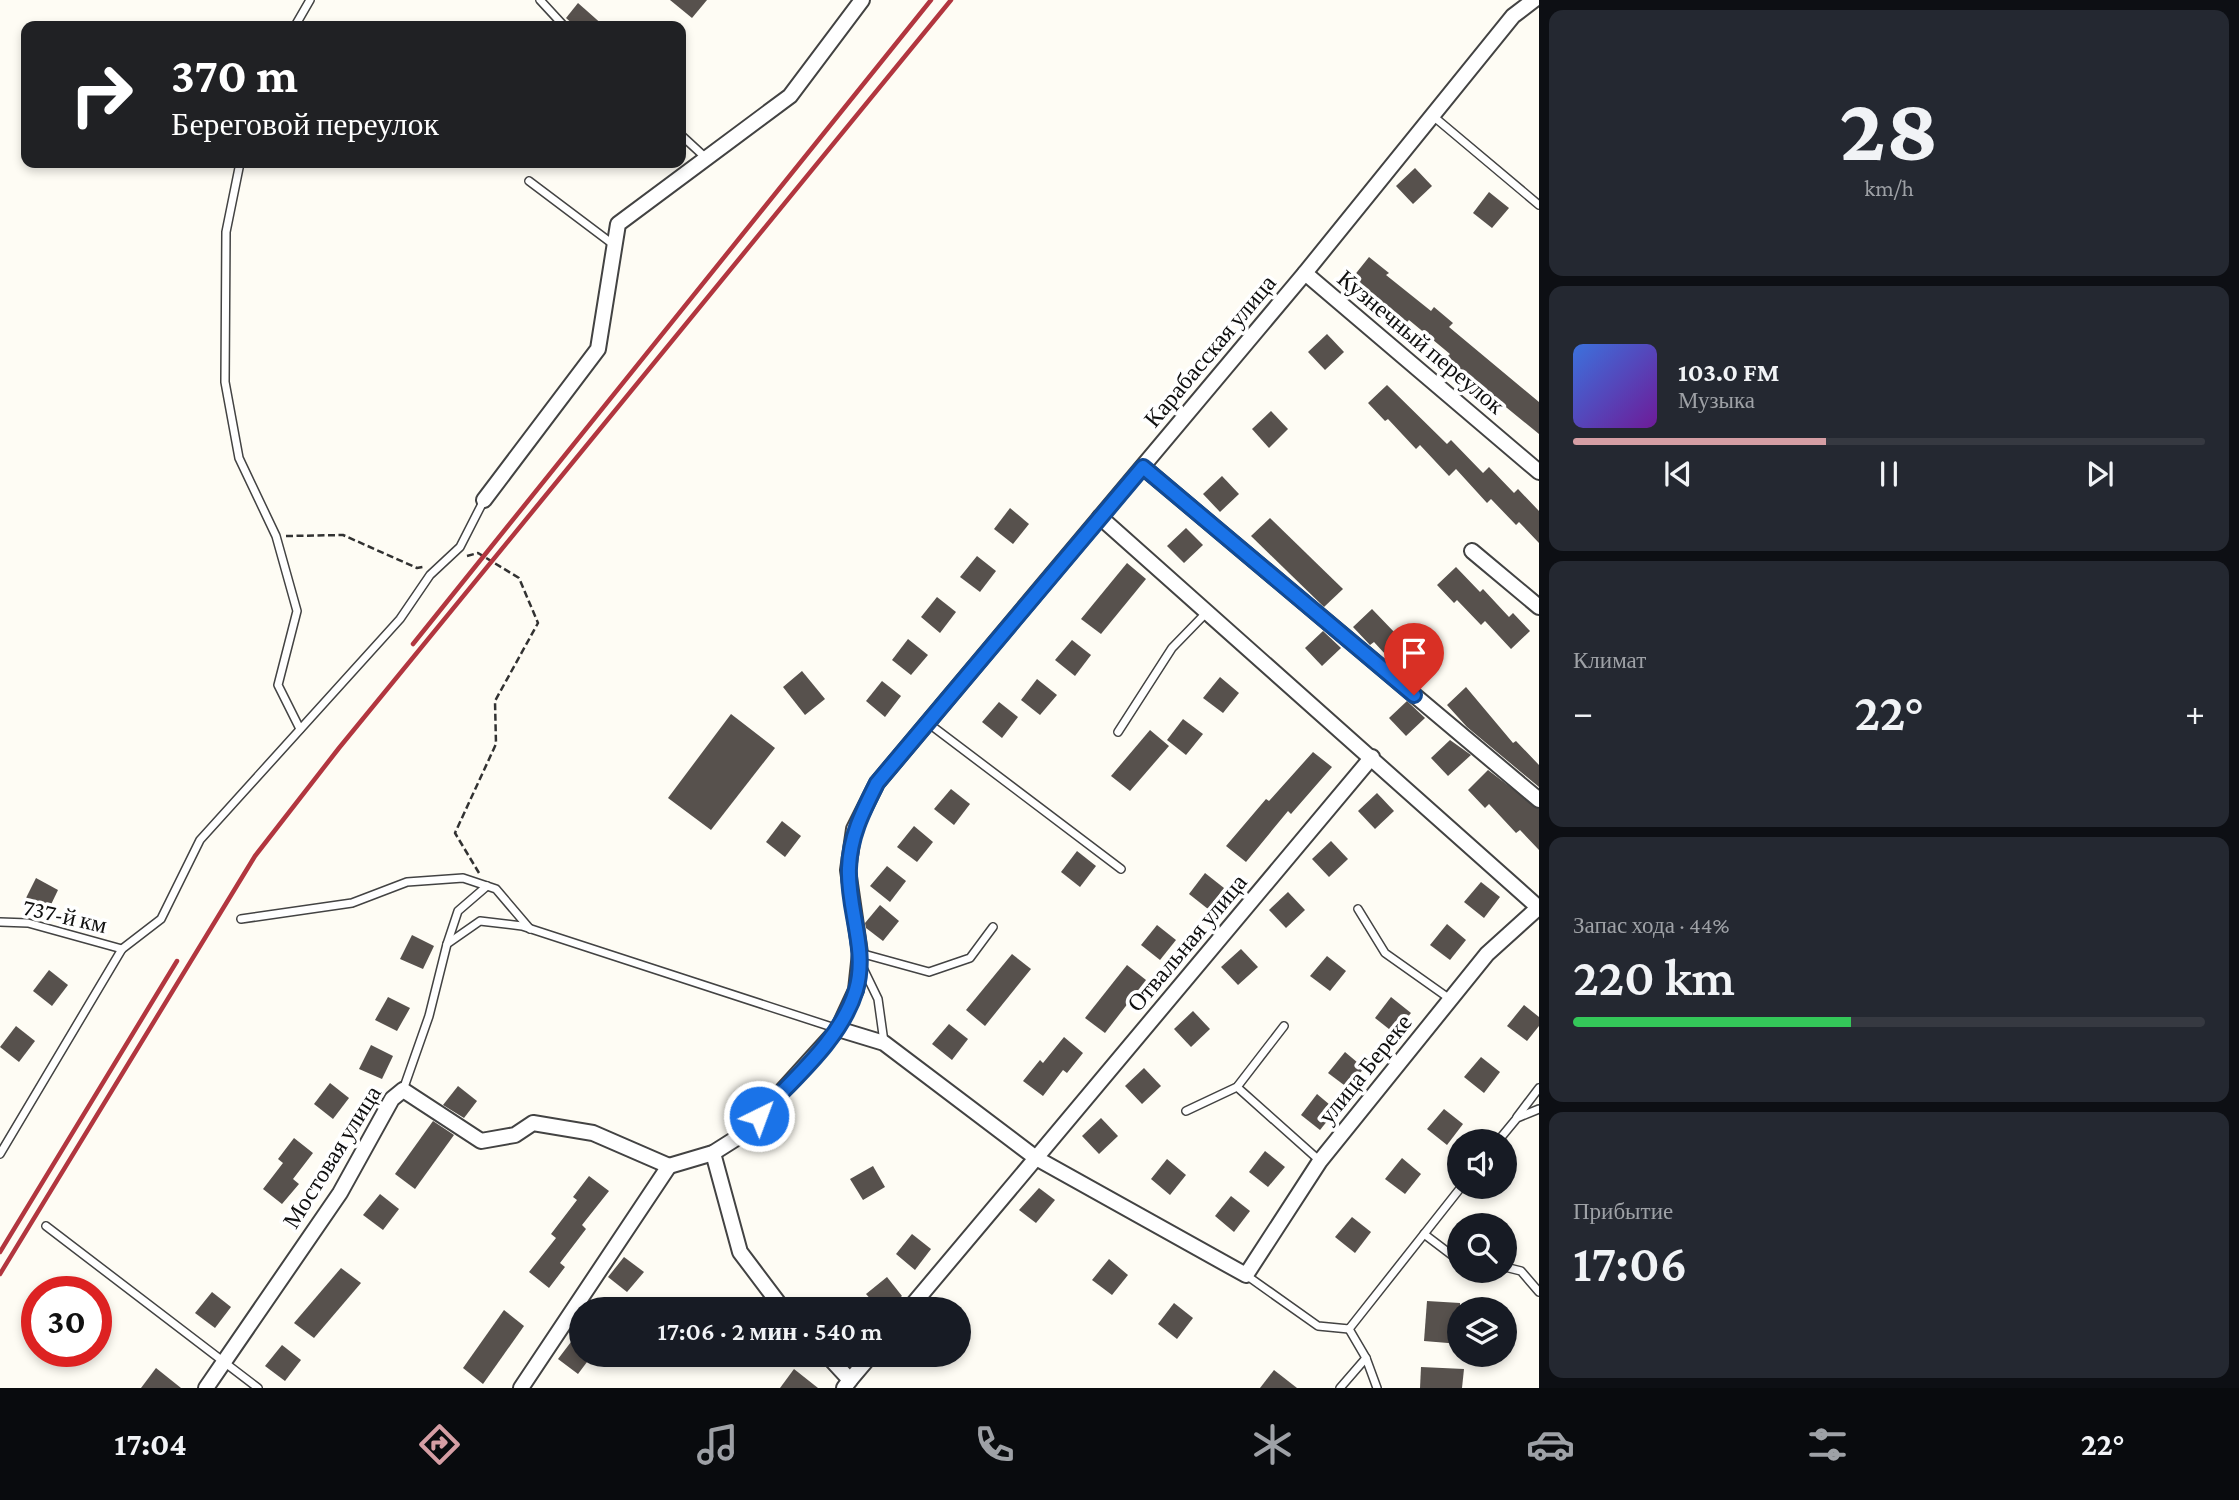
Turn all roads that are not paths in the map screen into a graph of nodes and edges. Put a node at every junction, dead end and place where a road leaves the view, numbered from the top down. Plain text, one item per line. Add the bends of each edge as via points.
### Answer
1 (310, 0) edge
2 (540, 0) edge
3 (862, 0) edge
4 (1534, 0) edge
5 (298, 21) edge
6 (559, 21) edge
7 (1433, 115) junction
8 (686, 139) edge
9 (707, 158) junction
10 (239, 168) edge
11 (529, 180) dead end
12 (1539, 205) edge
13 (614, 246) junction
14 (1305, 273) junction
15 (1143, 467) junction
16 (1539, 472) edge
17 (484, 500) joint
18 (1100, 517) junction
19 (1472, 551) dead end
20 (1539, 607) edge
21 (1207, 612) junction
22 (927, 723) junction
23 (300, 729) junction
24 (1118, 732) dead end
25 (1372, 757) junction
26 (1539, 800) edge
27 (1121, 869) dead end
28 (487, 886) junction
29 (1539, 908) edge
30 (1357, 909) dead end
31 (241, 919) dead end
32 (0, 922) edge
33 (993, 927) dead end
34 (531, 929) junction
35 (447, 944) junction
36 (122, 949) junction
37 (860, 956) junction
38 (1450, 999) junction
39 (1283, 1026) dead end
40 (838, 1029) junction
41 (884, 1043) junction
42 (1237, 1087) junction
43 (1539, 1088) edge
44 (403, 1090) junction
45 (1539, 1109) edge
46 (1186, 1111) dead end
47 (1517, 1118) junction
48 (1508, 1129) edge
49 (713, 1153) junction
50 (0, 1154) edge
51 (1036, 1158) junction
52 (1320, 1161) junction
53 (669, 1167) junction
54 (1452, 1199) edge
55 (46, 1226) dead end
56 (1424, 1234) junction
57 (1447, 1251) edge
58 (1517, 1270) edge
59 (1247, 1275) junction
60 (1539, 1292) edge
61 (774, 1297) edge
62 (919, 1297) edge
63 (1349, 1329) junction
64 (1366, 1357) junction
65 (224, 1361) junction
66 (835, 1367) edge
67 (861, 1367) edge
68 (847, 1384) edge
69 (206, 1388) edge
70 (258, 1388) edge
71 (521, 1388) edge
72 (1340, 1388) edge
73 (1377, 1388) edge

1 - 5 lane
2 - 6 lane
3 - 9 street via 790,96
4 - 7 street, Карабасская улица via 1513,16
7 - 12 lane
7 - 14 street, Карабасская улица
8 - 9 lane
9 - 13 street via 618,224
10 - 23 lane via 226,232 225,382 239,458 276,536 297,611 278,685
11 - 13 lane
13 - 17 street via 598,349
14 - 15 street, Карабасская улица
14 - 16 street, Кузнечный переулок
15 - 18 street, Карабасская улица
15 - 26 street
17 - 23 lane via 460,547 430,575 400,619
18 - 21 street
18 - 22 street, Карабасская улица
19 - 20 street
21 - 24 lane via 1172,648
21 - 25 street
22 - 27 lane
22 - 37 street, Карабасская улица via 877,783 854,829 848,870
23 - 36 lane via 200,840 161,919
25 - 29 street
25 - 51 street, Отвальная улица
28 - 31 lane via 463,878 407,882 352,903
28 - 34 lane via 496,889
28 - 35 lane via 458,911
29 - 38 street, улица Береке via 1487,954
30 - 38 lane via 1385,953
32 - 36 lane, 737-й км via 28,923
33 - 37 lane via 970,958 929,972
34 - 35 lane via 480,921
34 - 40 lane
35 - 44 lane via 429,1016
36 - 50 lane
37 - 40 street, Карабасская улица via 856,989
37 - 41 lane via 878,999
38 - 52 street, улица Береке
39 - 42 lane
40 - 41 street
40 - 49 street, Карабасская улица via 743,1134
41 - 51 street
42 - 46 lane
42 - 52 lane
43 - 47 lane
44 - 53 street, Мостовая улица via 481,1141 515,1135 533,1123 593,1133
44 - 65 street, Мостовая улица via 392,1099 340,1193
45 - 47 lane
47 - 48 lane
49 - 53 street, Карабасская улица
49 - 61 street via 740,1252
51 - 59 street
51 - 62 street, Отвальная улица
52 - 59 street, улица Береке
53 - 71 street
54 - 56 lane
55 - 65 lane
56 - 57 lane
56 - 63 lane
58 - 60 lane
59 - 63 lane via 1318,1326
63 - 64 lane
64 - 72 lane
64 - 73 lane
65 - 69 street, Мостовая улица
65 - 70 lane
66 - 68 street
67 - 68 street

